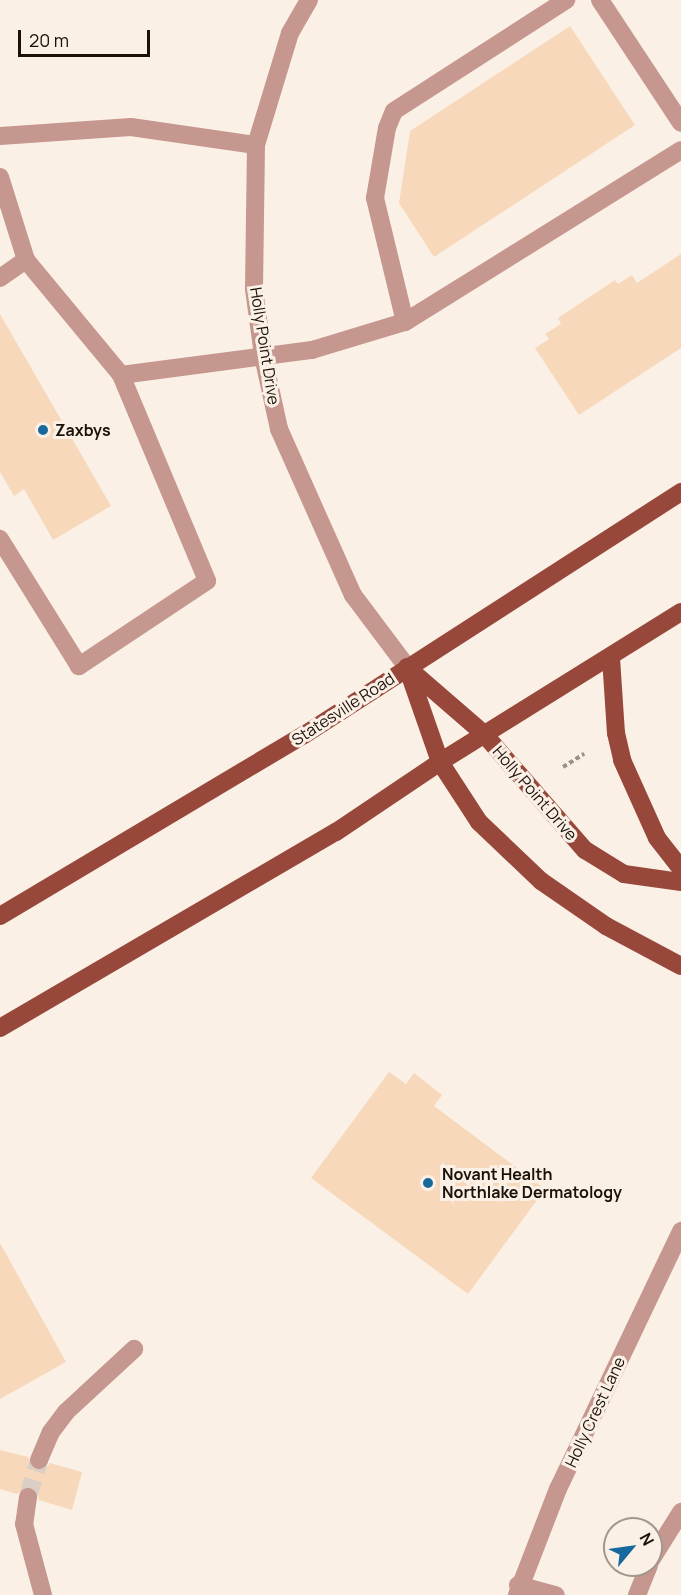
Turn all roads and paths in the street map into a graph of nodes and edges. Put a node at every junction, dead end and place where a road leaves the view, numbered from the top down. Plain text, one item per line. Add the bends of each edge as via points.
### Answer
1 (309, 0) edge
2 (566, 0) edge
3 (600, 0) edge
4 (681, 123) edge
5 (0, 136) edge
6 (256, 145) junction
7 (681, 150) edge
8 (0, 177) edge
9 (26, 260) junction
10 (0, 278) edge
11 (405, 322) junction
12 (263, 356) junction
13 (121, 375) junction
14 (681, 492) edge
15 (0, 539) edge
16 (681, 612) edge
17 (611, 658) junction
18 (407, 667) junction
19 (484, 734) junction
20 (584, 754) dead end
21 (440, 762) junction
22 (563, 767) dead end
23 (681, 869) edge
24 (681, 882) edge
25 (0, 916) edge
26 (681, 966) edge
27 (0, 1028) edge
28 (681, 1231) edge
29 (134, 1349) dead end
30 (39, 1460) tunnel mouth
31 (28, 1497) tunnel mouth
32 (681, 1512) edge
33 (663, 1541) edge
34 (644, 1577) edge
35 (518, 1590) edge
36 (44, 1595) edge
37 (556, 1595) edge
38 (637, 1595) edge

1 - 6 street, Holly Point Drive via 290,33
2 - 11 street via 394,111 387,128 375,198
3 - 4 street
5 - 6 street via 131,127
6 - 12 street, Holly Point Drive via 254,289
7 - 11 street
8 - 9 street
9 - 10 street
9 - 13 street
11 - 12 street via 312,350
12 - 13 street
12 - 18 street, Holly Point Drive via 279,429 353,595
13 - 15 street via 207,581 79,666
14 - 18 main road, Statesville Road
16 - 17 main road
17 - 19 main road
17 - 23 main road via 616,733 622,760 657,838
18 - 19 main road, Holly Point Drive
18 - 21 main road, Holly Point Drive
18 - 25 main road, Statesville Road via 304,735
19 - 21 main road
19 - 24 main road, Holly Point Drive via 585,850 624,874
20 - 22 path
21 - 26 main road, Holly Point Drive via 478,822 541,880 606,926
21 - 27 main road via 344,827
28 - 35 street, Holly Crest Lane via 558,1489
29 - 30 street via 66,1412 51,1432
31 - 36 street via 24,1524
32 - 33 street
34 - 38 street
35 - 37 street

